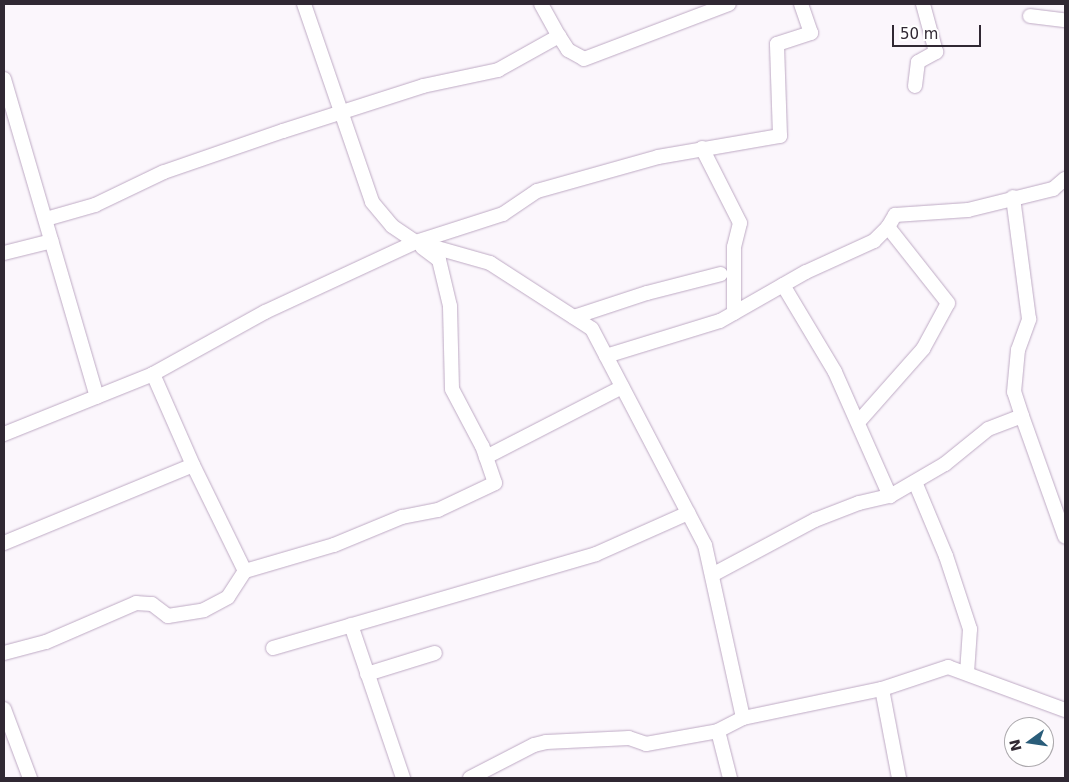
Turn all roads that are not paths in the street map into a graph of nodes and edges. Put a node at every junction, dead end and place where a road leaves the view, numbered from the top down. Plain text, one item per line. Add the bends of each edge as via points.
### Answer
1 (304, 4) edge
2 (541, 4) edge
3 (729, 4) edge
4 (801, 4) edge
5 (922, 4) edge
6 (1030, 16) dead end
7 (1065, 20) edge
8 (559, 36) junction
9 (4, 79) edge
10 (915, 86) dead end
11 (341, 113) junction
12 (702, 148) junction
13 (1065, 179) edge
14 (1013, 197) junction
15 (46, 218) junction
16 (888, 227) junction
17 (52, 241) junction
18 (416, 242) junction
19 (4, 253) edge
20 (722, 274) dead end
21 (783, 285) junction
22 (734, 312) junction
23 (574, 317) junction
24 (606, 356) junction
25 (154, 374) junction
26 (622, 387) junction
27 (97, 397) junction
28 (1022, 416) junction
29 (861, 419) dead end
30 (4, 434) edge
31 (486, 457) junction
32 (193, 465) junction
33 (915, 482) junction
34 (890, 496) junction
35 (688, 513) junction
36 (1065, 537) edge
37 (4, 543) edge
38 (244, 571) junction
39 (712, 575) junction
40 (351, 625) junction
41 (273, 648) dead end
42 (4, 653) edge
43 (435, 653) dead end
44 (967, 673) junction
45 (367, 674) junction
46 (882, 689) junction
47 (4, 709) edge
48 (1065, 710) edge
49 (743, 718) junction
50 (718, 731) junction
51 (484, 775) edge
52 (30, 778) edge
53 (403, 778) edge
54 (470, 778) edge
55 (730, 778) edge
56 (899, 778) edge

1 - 11 street
2 - 8 street
3 - 8 street via 584,59 568,50
4 - 12 street via 811,33 777,44 780,136
5 - 10 street via 936,52 918,62
6 - 7 street
8 - 11 street via 498,70 423,86
9 - 15 street
11 - 15 street via 164,172 95,205
11 - 18 street via 372,202 392,226
12 - 18 street via 537,191 503,214
12 - 22 street via 740,223 734,247
13 - 14 street via 1053,189
14 - 16 street via 968,210 895,215
14 - 28 street via 1029,318 1018,350 1014,392
15 - 17 street
16 - 21 street via 858,250
16 - 29 street via 948,303 922,348
17 - 19 street
17 - 27 street
18 - 23 street via 490,263
18 - 25 street via 265,312
18 - 31 street via 439,260 450,306 452,389
20 - 23 street via 647,293
21 - 22 street
21 - 34 street via 835,372
22 - 24 street via 720,321
23 - 24 street via 592,328
24 - 26 street
25 - 27 street
25 - 32 street
26 - 31 street
26 - 35 street
27 - 30 street
28 - 33 street via 988,429 945,464
28 - 36 street
31 - 38 street via 495,483 467,498 438,510 402,517 334,545
32 - 37 street
32 - 38 street
33 - 34 street
33 - 44 street via 946,556 970,629
34 - 39 street via 859,503 814,520
35 - 39 street via 705,545
35 - 40 street via 596,554
38 - 42 street via 228,597 204,610 168,616 152,604 136,603 46,642
39 - 49 street
40 - 41 street
40 - 45 street
43 - 45 street
44 - 46 street via 948,667
44 - 48 street
45 - 53 street
46 - 49 street
46 - 56 street
47 - 52 street
49 - 50 street
50 - 51 street via 646,744 630,738 546,742 534,745
50 - 55 street
51 - 54 street

